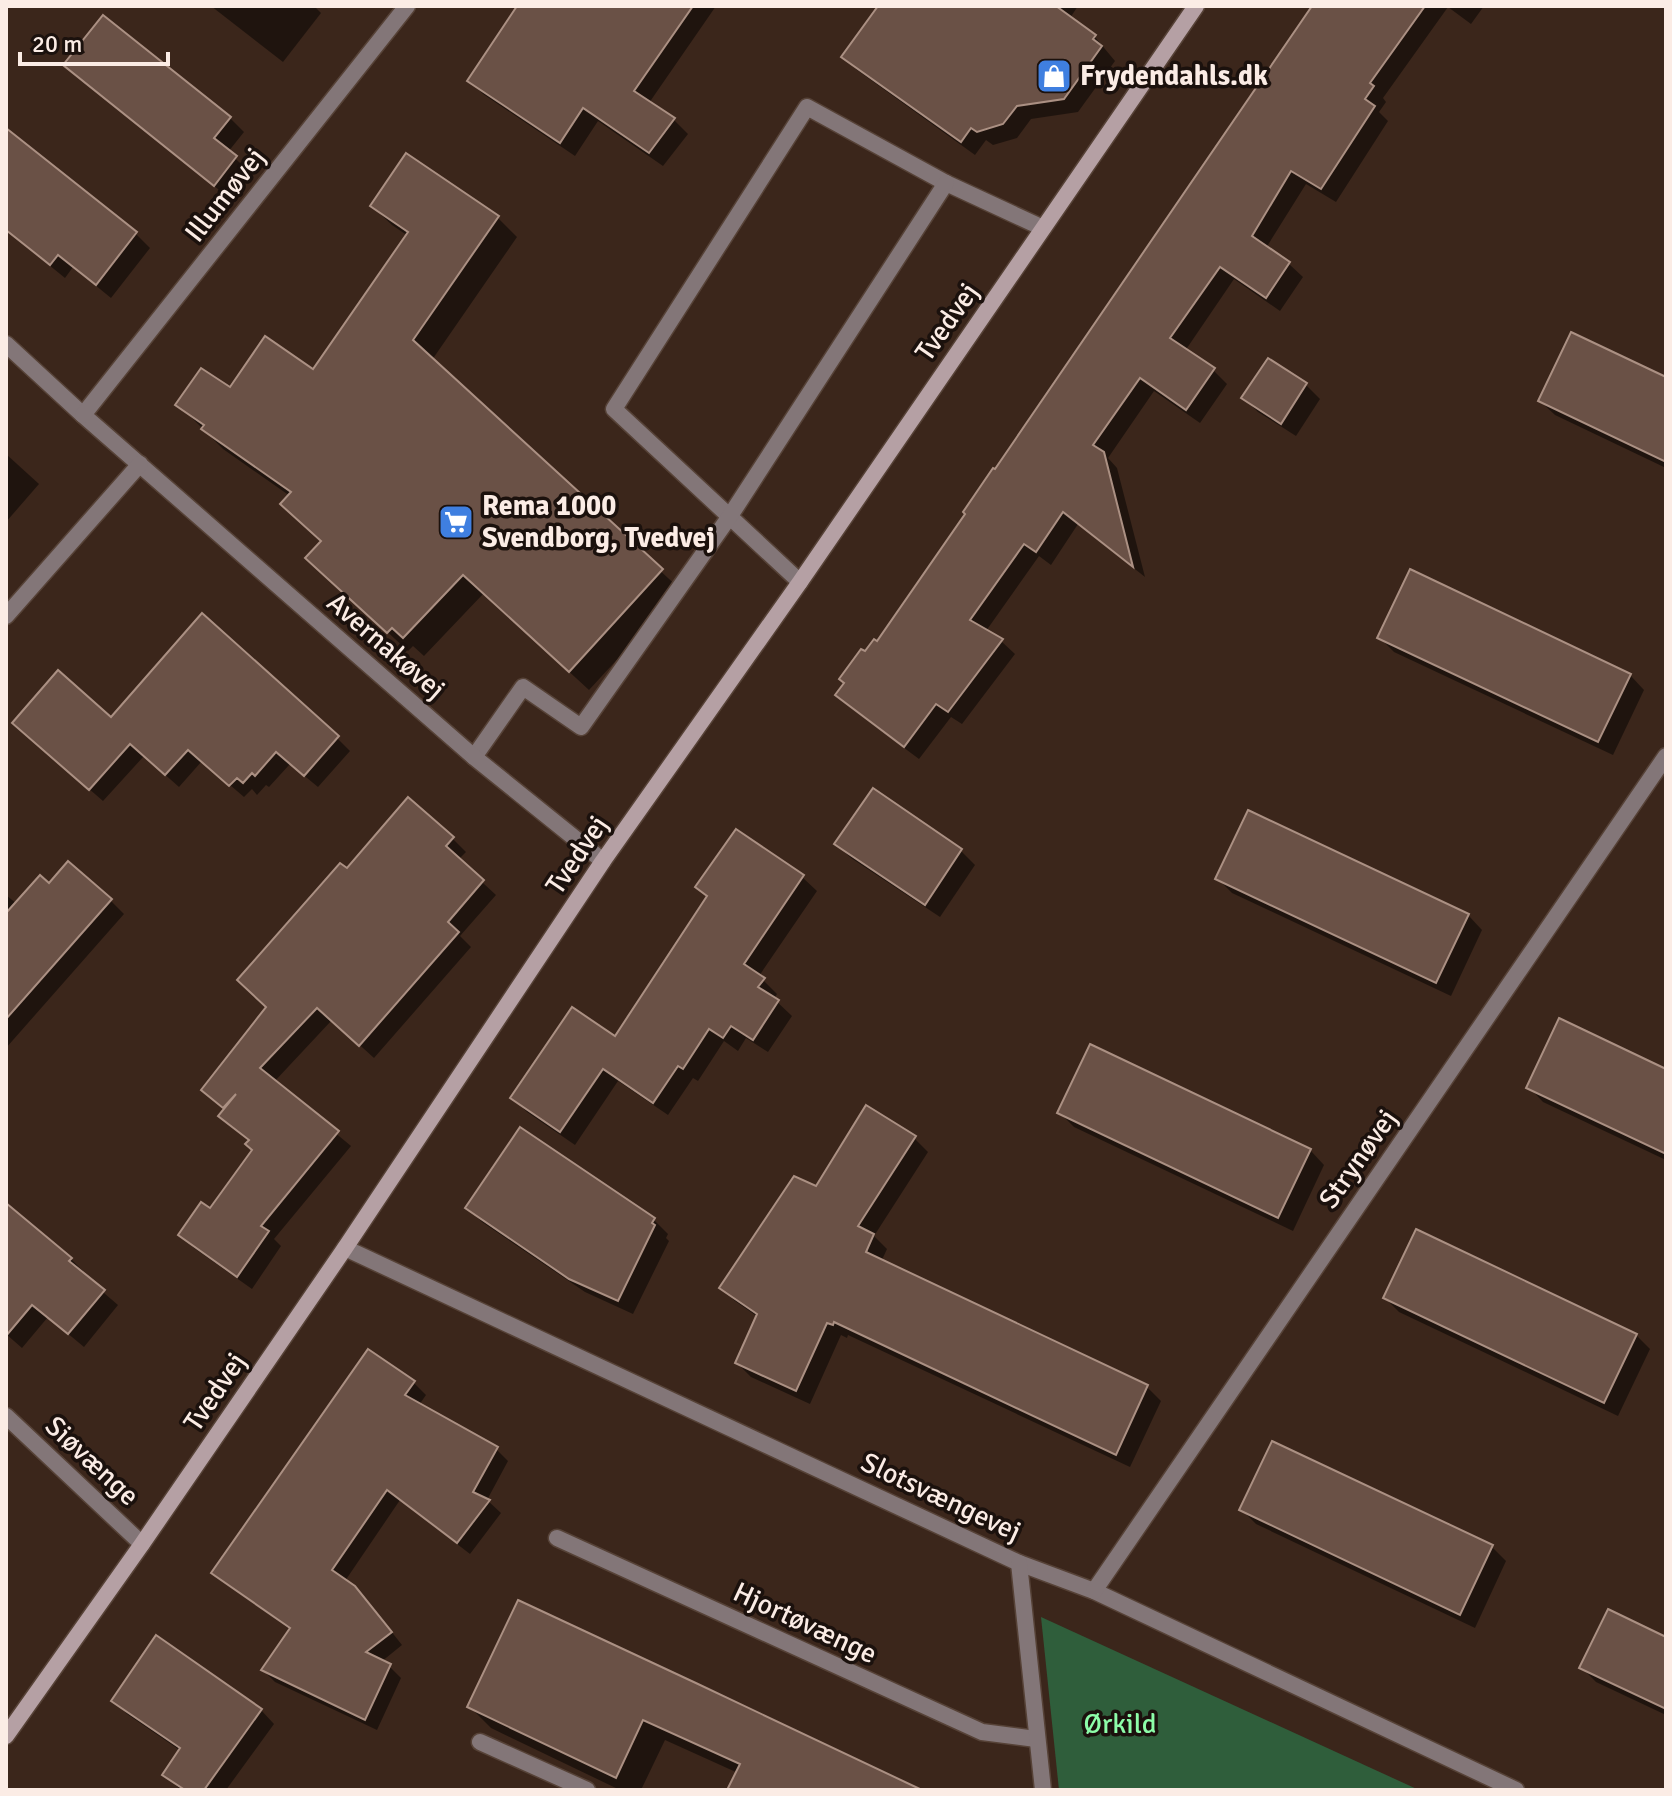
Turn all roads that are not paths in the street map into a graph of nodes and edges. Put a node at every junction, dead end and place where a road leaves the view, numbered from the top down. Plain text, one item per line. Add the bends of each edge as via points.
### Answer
1 (407, 6) edge
2 (1196, 6) edge
3 (946, 183) junction
4 (1043, 228) junction
5 (6, 344) edge
6 (83, 415) junction
7 (140, 464) junction
8 (730, 516) junction
9 (800, 582) junction
10 (6, 616) edge
11 (1666, 756) edge
12 (474, 757) junction
13 (603, 861) junction
14 (345, 1248) junction
15 (6, 1416) edge
16 (557, 1538) dead end
17 (142, 1544) junction
18 (1019, 1563) junction
19 (1094, 1591) junction
20 (6, 1736) edge
21 (1036, 1739) junction
22 (480, 1742) dead end
23 (587, 1790) edge
24 (1043, 1790) edge
25 (1516, 1790) edge

1 - 6 street, Illumøvej
2 - 4 street, Tvedvej
3 - 4 street
3 - 8 street
3 - 8 street via 807,107 614,409
4 - 9 street, Tvedvej
5 - 6 street, Avernakøvej
6 - 7 street, Avernakøvej
7 - 10 street
7 - 12 street, Avernakøvej
8 - 9 street
8 - 12 street via 581,727 523,687
9 - 13 street, Tvedvej
11 - 19 street, Strynøvej
12 - 13 street, Avernakøvej
13 - 14 street, Tvedvej
14 - 17 street, Tvedvej
14 - 18 street, Slotsvængevej
15 - 17 street, Siøvænge
16 - 21 street, Hjortøvænge via 982,1732
17 - 20 street, Tvedvej
18 - 19 street, Slotsvængevej
18 - 21 street
19 - 25 street, Slotsvængevej
21 - 24 street
22 - 23 street

